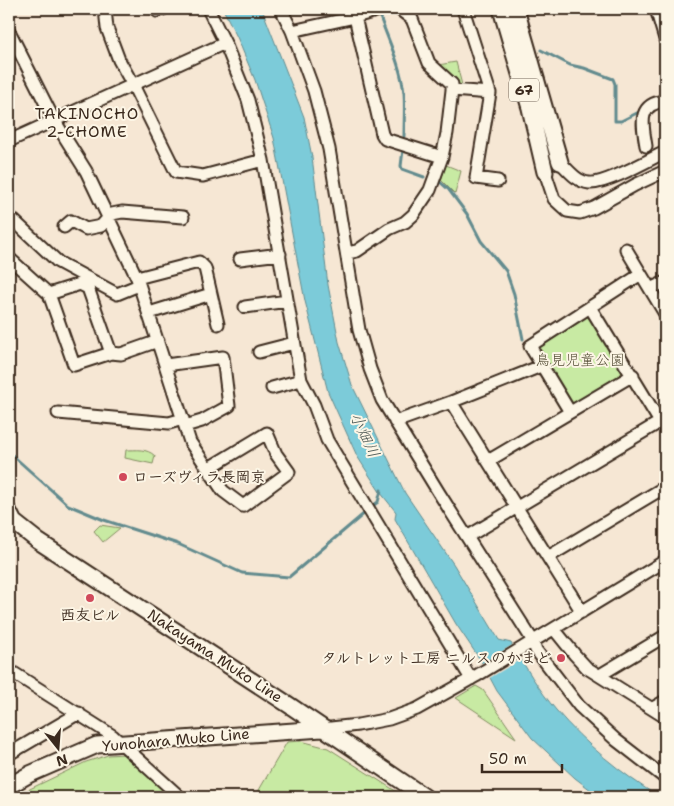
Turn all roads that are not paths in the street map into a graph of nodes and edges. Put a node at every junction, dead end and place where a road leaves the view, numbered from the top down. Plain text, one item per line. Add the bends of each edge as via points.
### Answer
1 (104, 9) edge
2 (156, 9) edge
3 (163, 9) edge
4 (208, 9) edge
5 (282, 9) edge
6 (383, 9) edge
7 (399, 9) edge
8 (463, 9) edge
9 (501, 9) edge
10 (516, 9) edge
11 (656, 9) edge
12 (355, 18) junction
13 (9, 31) edge
14 (292, 31) junction
15 (665, 39) edge
16 (224, 43) junction
17 (133, 84) junction
18 (452, 90) junction
19 (490, 93) junction
20 (665, 101) edge
21 (537, 106) junction
22 (54, 120) junction
23 (10, 139) edge
24 (646, 146) dead end
25 (665, 152) edge
26 (442, 157) junction
27 (263, 160) junction
28 (560, 162) joint
29 (665, 171) edge
30 (545, 172) joint
31 (498, 181) dead end
32 (9, 216) edge
33 (183, 218) dead end
34 (108, 219) junction
35 (64, 227) dead end
36 (626, 249) dead end
37 (347, 253) junction
38 (280, 254) junction
39 (9, 258) edge
40 (240, 259) dead end
41 (641, 274) junction
42 (138, 282) junction
43 (665, 282) edge
44 (650, 289) junction
45 (49, 294) junction
46 (211, 294) junction
47 (287, 301) junction
48 (245, 307) dead end
49 (590, 307) junction
50 (149, 312) junction
51 (665, 314) edge
52 (218, 324) dead end
53 (158, 341) junction
54 (294, 343) junction
55 (259, 352) dead end
56 (110, 353) junction
57 (166, 365) junction
58 (541, 366) junction
59 (632, 375) junction
60 (301, 380) junction
61 (272, 388) dead end
62 (451, 402) junction
63 (570, 412) junction
64 (58, 413) dead end
65 (663, 420) edge
66 (184, 422) junction
67 (395, 422) junction
68 (488, 461) junction
69 (209, 468) junction
70 (665, 487) edge
71 (517, 508) junction
72 (9, 512) edge
73 (467, 537) junction
74 (548, 557) junction
75 (665, 560) edge
76 (582, 612) junction
77 (554, 629) junction
78 (665, 636) edge
79 (530, 643) junction
80 (9, 670) edge
81 (600, 675) junction
82 (473, 678) junction
83 (665, 701) edge
84 (653, 708) junction
85 (79, 713) junction
86 (665, 717) edge
87 (322, 729) junction
88 (121, 743) junction
89 (9, 754) edge
90 (665, 778) edge
91 (9, 786) edge
92 (180, 797) edge
93 (425, 797) edge

1 - 17 street via 119,60
2 - 3 street
4 - 16 street
5 - 14 street
6 - 12 street
7 - 18 street via 412,19 429,63 452,84
8 - 19 street
9 - 21 main road, 67
10 - 21 main road, 67
11 - 15 street
12 - 14 street
12 - 26 street via 385,139
13 - 22 street
14 - 37 street via 314,92 329,149
16 - 17 street
16 - 27 street via 248,100
17 - 22 street
17 - 27 street via 176,172 202,176
18 - 19 street
18 - 26 street
19 - 31 street via 476,178
20 - 24 street via 653,104 644,114
21 - 28 main road, 67
21 - 30 main road, 67
22 - 23 street
22 - 34 street via 86,171
25 - 28 street via 607,180 588,183 574,176
26 - 37 street via 433,185 413,215 357,251
27 - 38 street
29 - 30 street via 580,213 567,211 554,199
32 - 42 street via 58,262 117,294
33 - 34 street via 122,212 112,214
34 - 35 street via 101,226 86,229 71,221
34 - 42 street
36 - 41 street
37 - 67 street via 359,330 370,369
38 - 40 street
38 - 47 street
39 - 45 street
41 - 44 street
41 - 49 street
42 - 46 street via 199,262 205,268
42 - 50 street
43 - 44 street
44 - 51 street
45 - 56 street via 80,284 88,288
45 - 56 street via 74,365
46 - 50 street
46 - 52 street
47 - 48 street
47 - 54 street
49 - 58 street via 530,346
49 - 59 street
50 - 53 street
53 - 56 street via 120,354
53 - 57 street
54 - 55 street
54 - 60 street
57 - 66 street
57 - 66 street via 222,357 229,406 202,421
58 - 62 street
58 - 63 street
59 - 63 street
59 - 65 street
60 - 61 street
60 - 82 street via 326,439
62 - 67 street
62 - 68 street
63 - 68 street
64 - 66 street
65 - 71 street
66 - 69 street via 190,442
67 - 73 street
68 - 71 street
69 - 69 street via 267,433 289,472 243,506 223,491
70 - 74 street
71 - 73 street
71 - 74 street
72 - 87 main road, Nakayama Muko Line via 14,522 38,541
73 - 79 street
74 - 76 street
75 - 76 street
76 - 77 street
77 - 79 street
77 - 81 street via 582,664
78 - 81 street
79 - 82 street
79 - 90 street via 579,706
80 - 85 street
81 - 84 street
82 - 87 street via 417,709 389,719
83 - 84 street
84 - 86 street
85 - 88 street
85 - 89 street
87 - 88 main road, Yunohara Muko Line
87 - 93 main road, Nakayama Muko Line
88 - 91 main road, Yunohara Muko Line via 97,746
88 - 92 street

